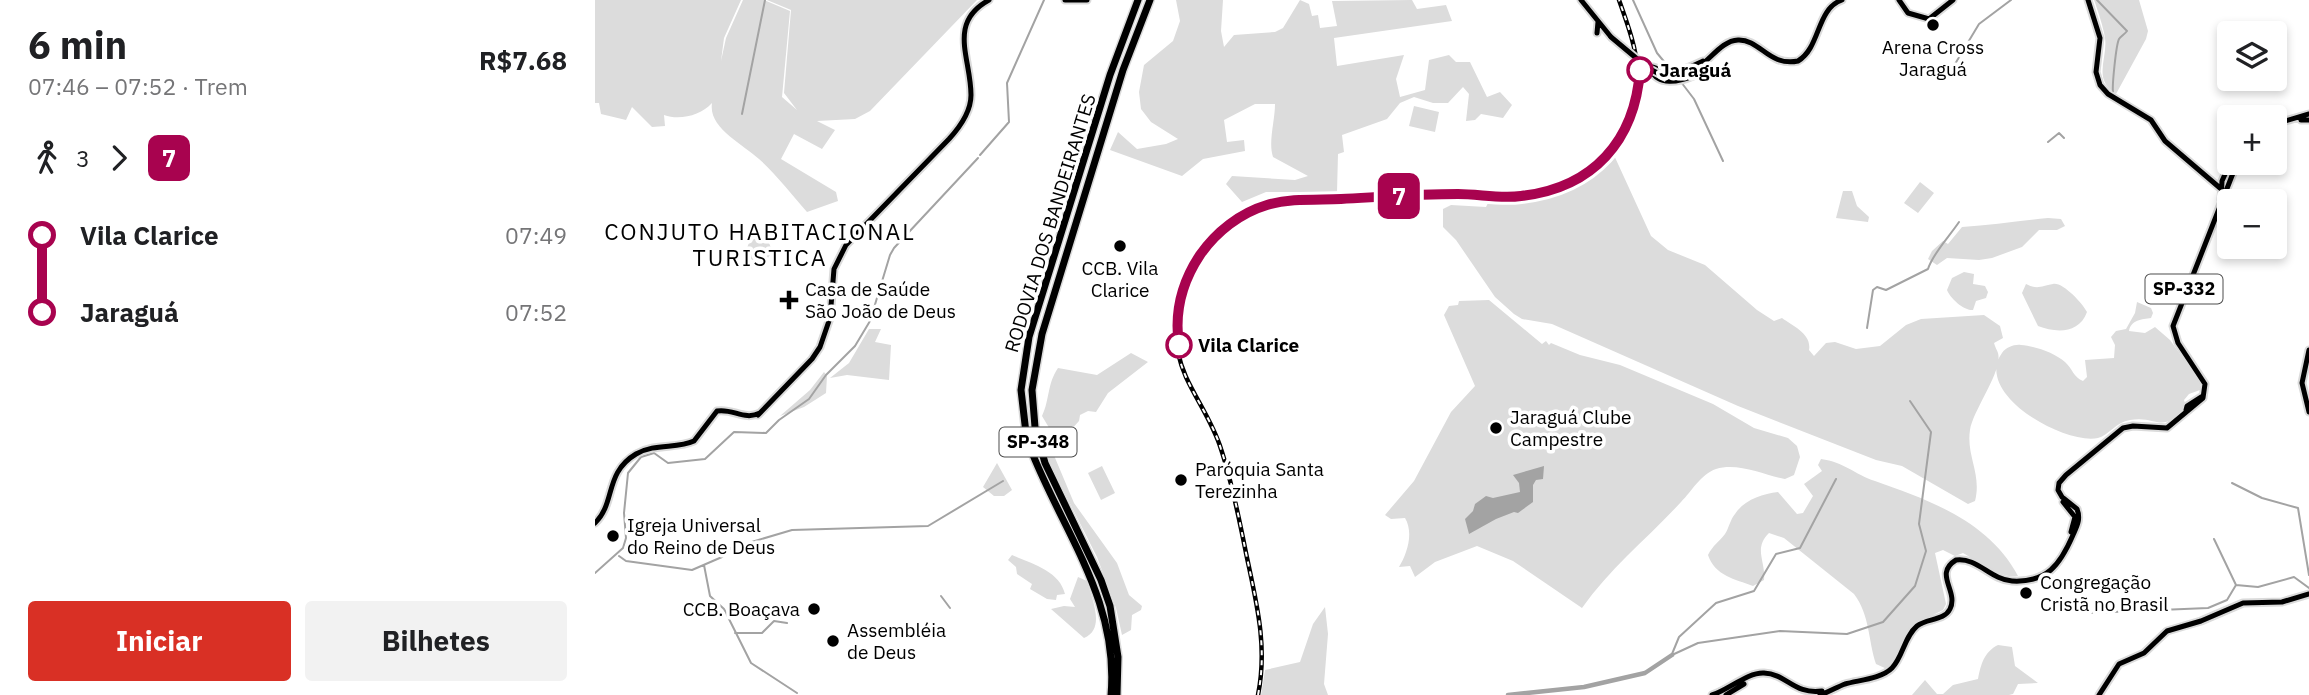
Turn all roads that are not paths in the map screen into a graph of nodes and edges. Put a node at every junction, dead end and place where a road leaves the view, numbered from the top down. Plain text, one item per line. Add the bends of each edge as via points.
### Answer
1 (989, 0) edge
2 (1065, 0) edge
3 (1087, 0) edge
4 (1138, 0) edge
5 (1150, 0) edge
6 (1582, 0) edge
7 (1842, 0) edge
8 (1899, 0) edge
9 (1953, 0) edge
10 (2088, 0) edge
11 (1598, 22) junction
12 (1597, 33) dead end
13 (1612, 36) junction
14 (1757, 40) dead end
15 (1762, 52) junction
16 (1707, 61) junction
17 (2309, 117) edge
18 (2287, 123) edge
19 (2287, 124) edge
20 (2229, 175) edge
21 (2224, 186) junction
22 (2309, 350) edge
23 (2309, 357) edge
24 (2303, 376) junction
25 (2309, 412) edge
26 (2067, 506) junction
27 (2078, 511) junction
28 (595, 523) edge
29 (2056, 567) junction
30 (2309, 594) edge
31 (1846, 682) junction
32 (1111, 695) edge
33 (1117, 695) edge
34 (1712, 695) edge
35 (1726, 695) edge
36 (1804, 695) edge
37 (1820, 695) edge
38 (2099, 695) edge

1 - 28 main road via 974,9 964,27 970,91 960,127 838,253 829,281 827,326 810,361 758,415 716,411 694,441 634,455 613,479 606,507
2 - 3 main road
4 - 32 highway, RODOVIA DOS BANDEIRANTES / SP-348 via 1110,75 1023,370 1026,433 1104,609 1112,661
5 - 33 highway, RODOVIA DOS BANDEIRANTES / SP-348 via 1135,32 1037,353 1032,390 1045,463 1110,606 1118,657
6 - 11 main road
6 - 13 main road
7 - 15 main road via 1826,15 1802,59 1782,61
8 - 9 main road via 1911,15 1929,19
10 - 21 main road via 2100,38 2096,72 2100,85 2151,120 2163,138
11 - 12 main road
11 - 13 main road
13 - 16 main road, bridge via 1648,68 1668,77 1693,72
14 - 15 main road
15 - 16 main road via 1737,40
16 - 16 main road via 1682,71 1653,67 1651,71 1666,81 1683,80
17 - 18 main road
17 - 19 main road
20 - 21 main road, SP-332
21 - 26 main road, SP-332 via 2170,326 2176,346 2202,382 2201,397 2166,426 2127,424 2106,436 2057,480 2056,495
21 - 27 main road, SP-332 via 2173,326 2178,343 2206,384 2205,396 2167,428 2123,428 2069,472 2057,490
22 - 24 main road
23 - 24 main road
24 - 25 main road
26 - 27 main road
26 - 29 main road via 2075,520
27 - 29 main road via 2078,523
29 - 31 main road via 2041,577 2010,581 1970,561 1956,560 1946,570 1950,610 1914,630 1892,668 1872,678
30 - 38 main road via 2282,602 2243,603 2167,631 2144,653 2119,664
31 - 34 main road via 1806,692 1760,673
31 - 37 main road
35 - 36 main road via 1764,676

